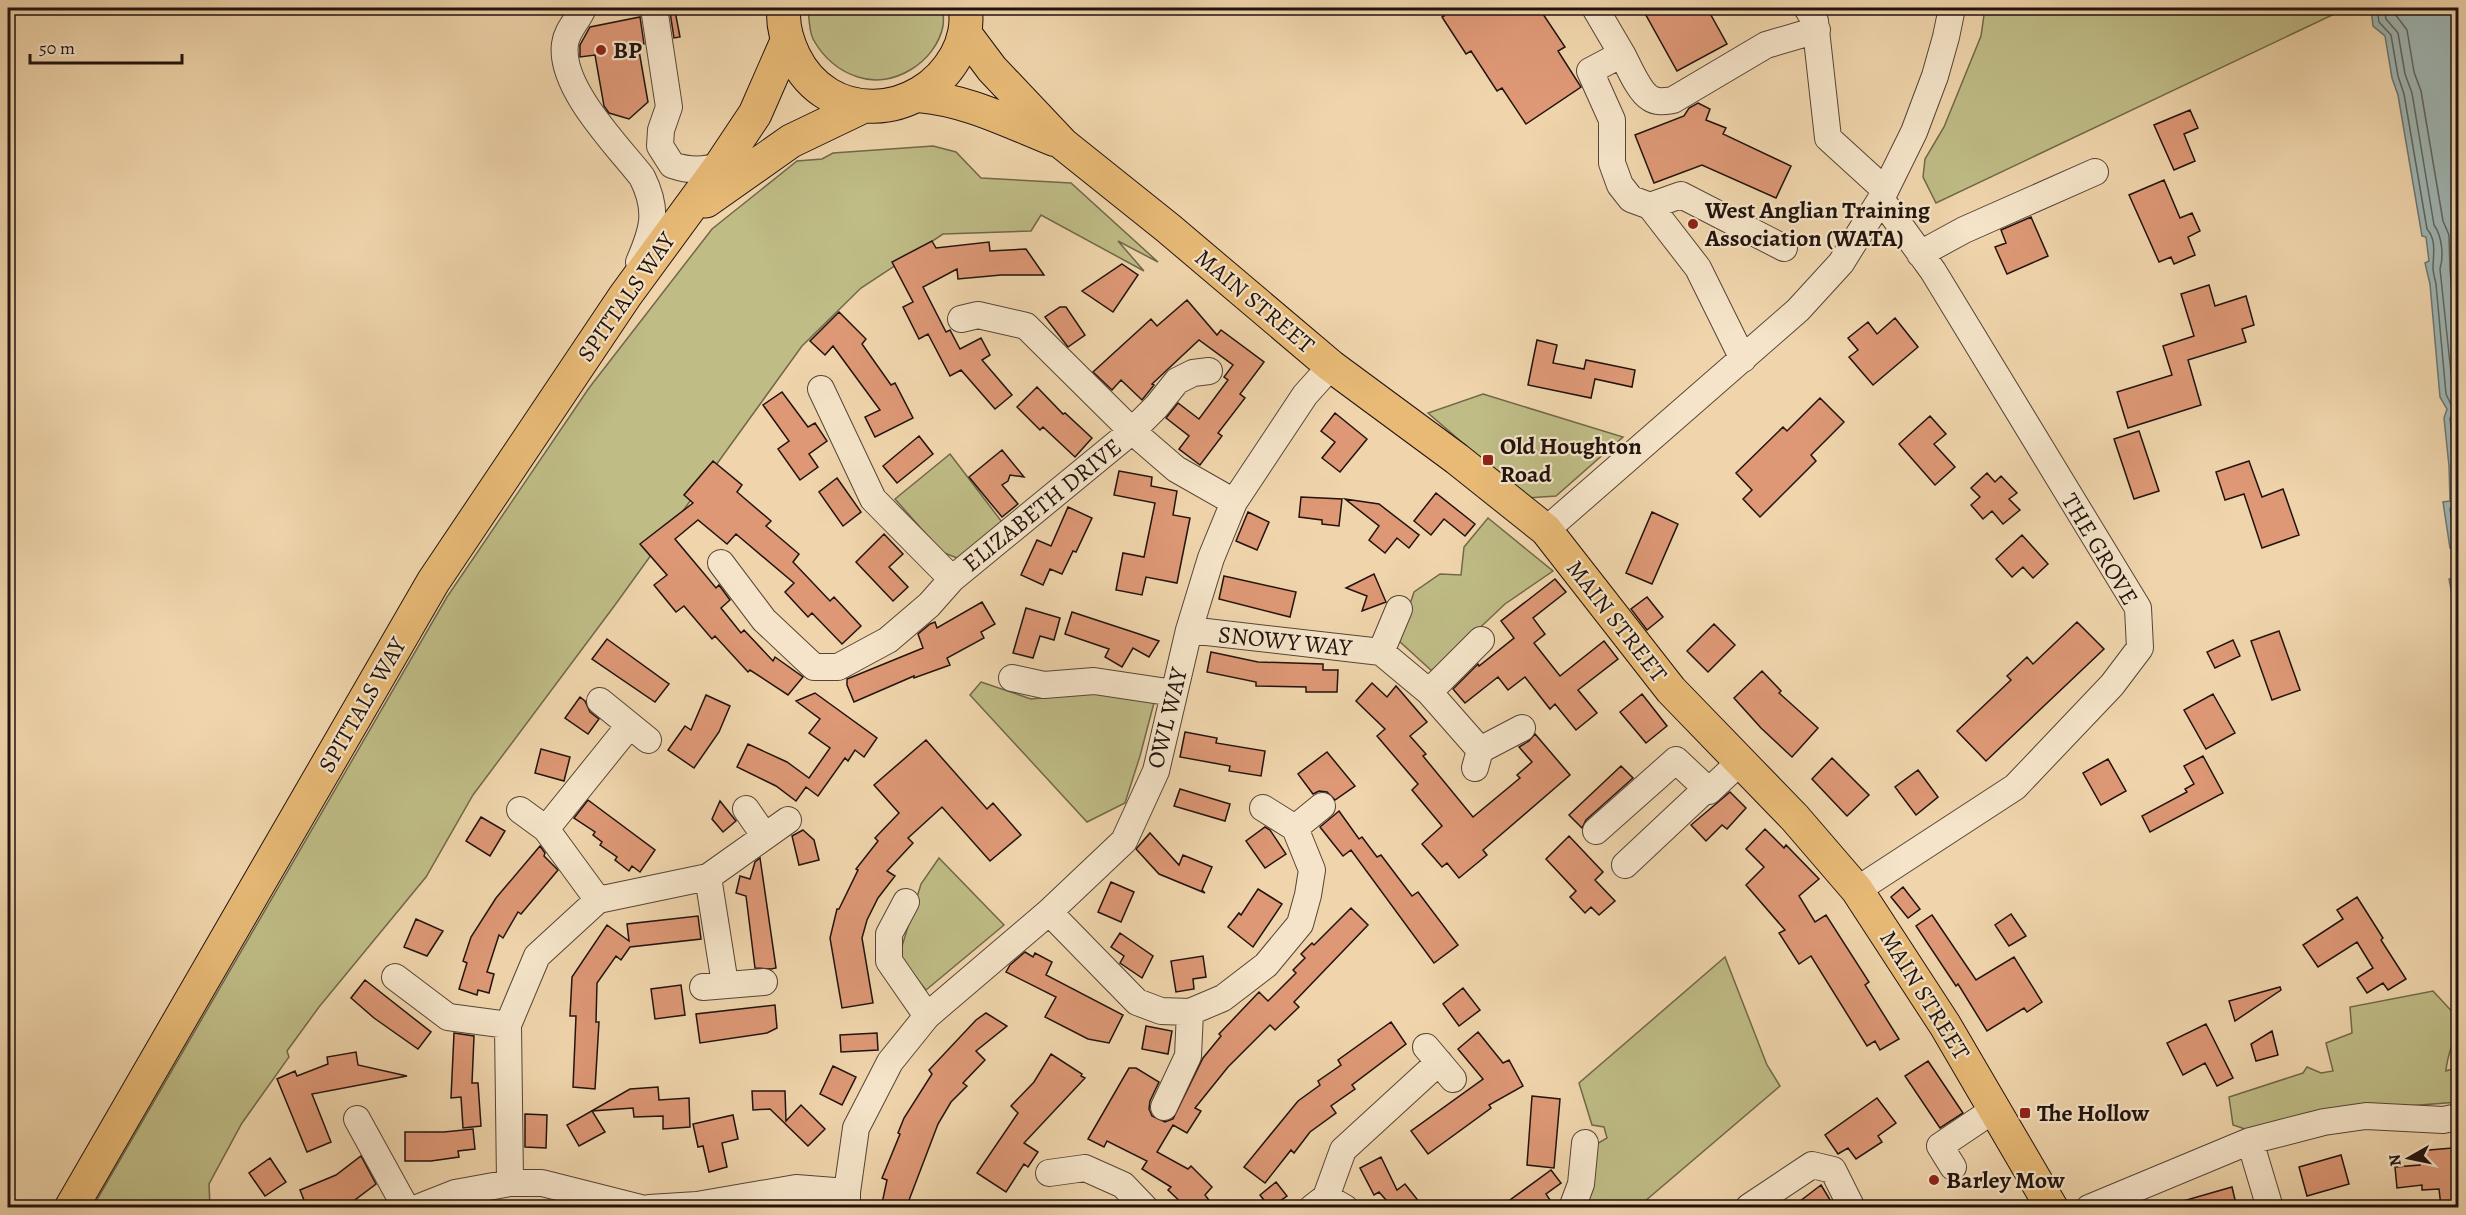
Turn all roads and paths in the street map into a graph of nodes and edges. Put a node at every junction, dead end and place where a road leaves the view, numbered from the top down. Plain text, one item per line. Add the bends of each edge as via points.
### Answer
1 (583, 8) edge
2 (654, 8) edge
3 (1595, 8) edge
4 (1952, 8) edge
5 (967, 15) edge
6 (784, 17) edge
7 (1812, 19) edge
8 (1622, 54) junction
9 (918, 96) junction
10 (864, 106) junction
11 (1063, 144) junction
12 (721, 165) junction
13 (2096, 172) dead end
14 (1883, 195) junction
15 (1650, 206) junction
16 (680, 220) junction
17 (1784, 248) dead end
18 (1920, 254) junction
19 (625, 296) junction
20 (971, 311) dead end
21 (1743, 359) junction
22 (1331, 366) junction
23 (1209, 371) dead end
24 (822, 402) dead end
25 (1132, 431) junction
26 (1234, 502) junction
27 (1546, 530) junction
28 (721, 563) dead end
29 (952, 579) junction
30 (1399, 609) dead end
31 (1189, 630) junction
32 (1480, 640) dead end
33 (1381, 651) junction
34 (1012, 678) dead end
35 (1429, 692) junction
36 (1174, 693) junction
37 (600, 701) dead end
38 (1522, 728) dead end
39 (1740, 762) junction
40 (1706, 789) junction
41 (1322, 806) dead end
42 (1263, 808) dead end
43 (746, 809) dead end
44 (520, 810) dead end
45 (788, 819) dead end
46 (1295, 828) junction
47 (546, 829) junction
48 (1596, 831) dead end
49 (764, 835) junction
50 (1625, 865) dead end
51 (708, 877) junction
52 (1857, 890) junction
53 (598, 900) junction
54 (906, 902) dead end
55 (1049, 912) junction
56 (395, 977) dead end
57 (764, 982) dead end
58 (1190, 1012) junction
59 (927, 1016) junction
60 (508, 1025) junction
61 (1439, 1063) dead end
62 (1164, 1107) dead end
63 (1995, 1109) junction
64 (356, 1115) dead end
65 (2458, 1117) edge
66 (2250, 1141) junction
67 (1585, 1143) dead end
68 (1953, 1167) dead end
69 (1049, 1173) dead end
70 (510, 1183) junction
71 (847, 1200) edge
72 (1328, 1204) edge
73 (1749, 1207) edge
74 (71, 1208) edge
75 (406, 1208) edge
76 (417, 1208) edge
77 (641, 1208) edge
78 (649, 1208) edge
79 (1145, 1208) edge
80 (1572, 1208) edge
81 (1852, 1208) edge
82 (2052, 1208) edge
83 (2090, 1208) edge
84 (2270, 1208) edge

1 - 19 street via 564,46 567,71 575,90 642,177 652,206 653,229
2 - 12 street via 669,107 660,146 672,165 688,171
3 - 8 street
4 - 14 street via 1935,76 1914,132
5 - 9 highway via 959,51 949,69
5 - 11 main road, MAIN STREET via 992,69
6 - 10 highway via 799,66 811,80 843,101
6 - 12 highway, SPITTALS WAY via 755,114
7 - 8 street via 1673,100 1650,99
7 - 14 street, THE GROVE via 1828,138
8 - 15 street via 1590,71 1612,120 1612,163 1620,185 1631,199
9 - 10 highway via 886,106
9 - 11 main road, MAIN STREET via 973,106
10 - 16 highway, SPITTALS WAY via 791,141
11 - 22 main road, MAIN STREET
12 - 16 highway, SPITTALS WAY
13 - 18 street via 1964,230
14 - 18 street, THE GROVE
14 - 21 street via 1841,263 1798,310
15 - 17 street via 1681,195
15 - 21 street via 1698,268
16 - 19 highway, SPITTALS WAY
18 - 52 street, THE GROVE via 2138,608 2140,648 2112,685 2015,787
19 - 74 highway, SPITTALS WAY via 433,582
20 - 25 street, ELIZABETH DRIVE via 1026,326
21 - 27 street
22 - 26 street, OWL WAY via 1305,395
22 - 27 main road, MAIN STREET
23 - 25 street via 1177,381
24 - 29 street, ELIZABETH DRIVE via 873,498
25 - 26 street, ELIZABETH DRIVE via 1176,469
25 - 29 street, ELIZABETH DRIVE
26 - 31 street, OWL WAY via 1211,558
27 - 39 main road, MAIN STREET via 1671,690
28 - 29 street, ELIZABETH DRIVE via 764,620 814,666 838,667 888,639 929,605
30 - 33 street, SNOWY WAY
31 - 33 street, SNOWY WAY
31 - 36 street, OWL WAY
32 - 35 street
33 - 35 street, SNOWY WAY
34 - 36 street via 1044,685 1094,681
35 - 38 street, SNOWY WAY via 1478,759
36 - 55 street, OWL WAY via 1156,771 1124,842
37 - 47 street via 639,733
39 - 40 street via 1709,791
39 - 52 main road, MAIN STREET
40 - 48 street via 1676,760
40 - 50 street
41 - 46 street
42 - 46 street
43 - 49 street
44 - 47 street
45 - 49 street
46 - 58 street via 1312,870 1300,924 1266,965 1223,998
47 - 53 street
49 - 51 street
51 - 53 street
51 - 57 street via 714,985
52 - 63 main road, MAIN STREET
53 - 60 street via 537,956
54 - 59 street via 889,934 889,962
55 - 58 street via 1137,1002 1161,1011
55 - 59 street, OWL WAY
56 - 60 street via 448,1017
58 - 62 street via 1188,1056
59 - 71 street, OWL WAY via 890,1062 856,1128
60 - 70 street
61 - 72 street via 1343,1150
63 - 68 street via 1940,1146
63 - 82 main road, MAIN STREET
64 - 75 street
65 - 66 street via 2443,1120 2366,1116
66 - 83 street
66 - 84 street
67 - 80 street via 1581,1184
69 - 79 street via 1085,1168 1123,1185
70 - 76 street via 455,1192
70 - 77 street via 543,1183
71 - 78 street via 796,1188 698,1205
73 - 81 street via 1812,1165 1833,1170

